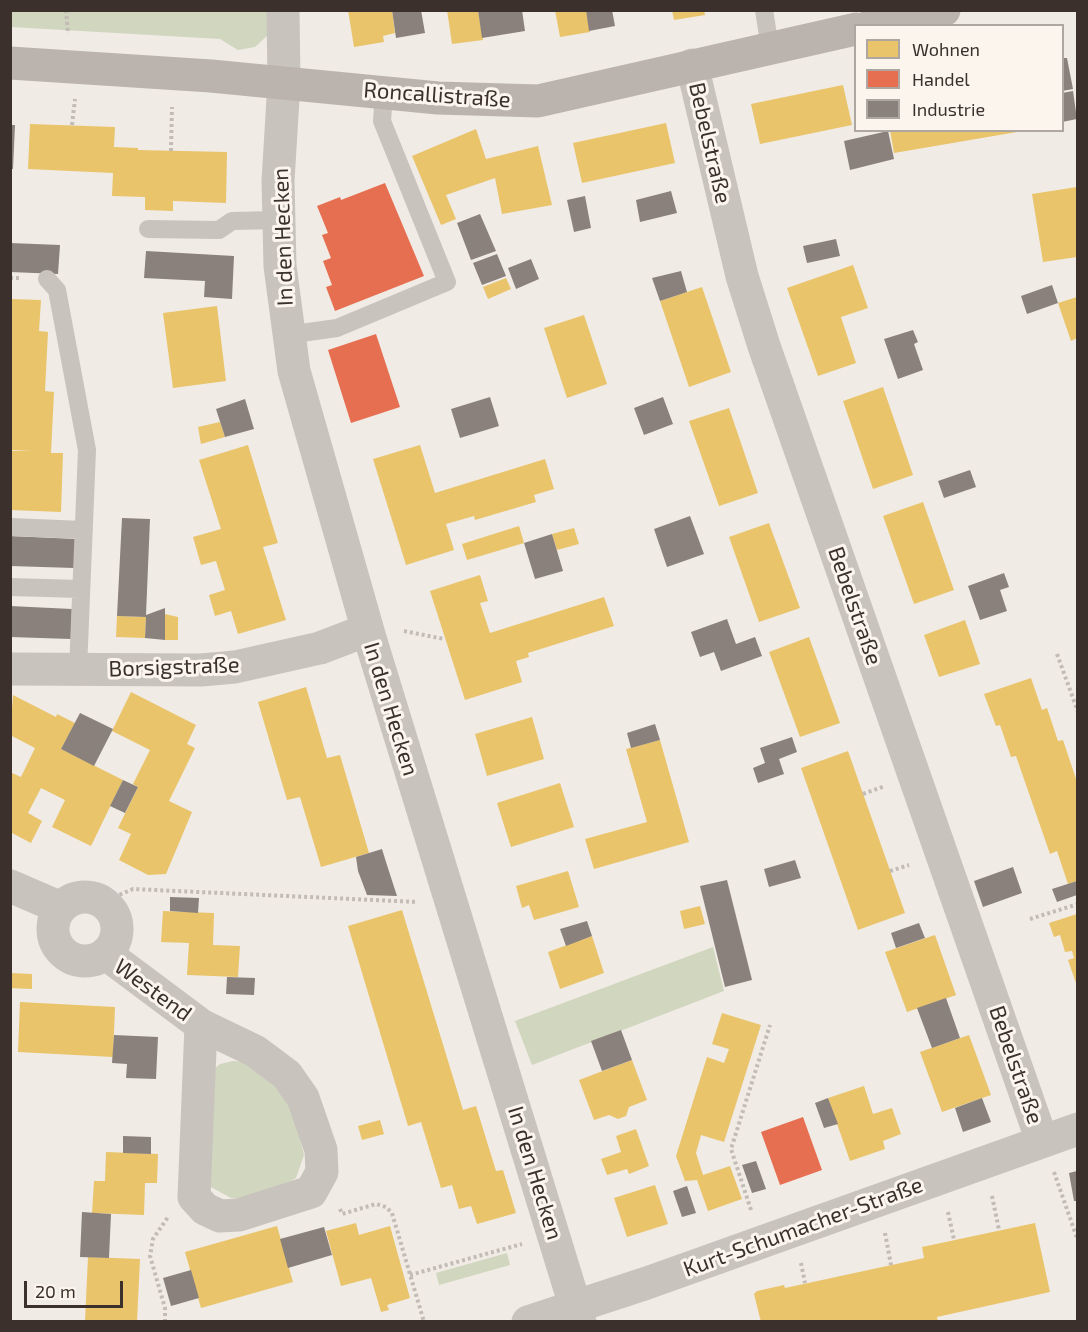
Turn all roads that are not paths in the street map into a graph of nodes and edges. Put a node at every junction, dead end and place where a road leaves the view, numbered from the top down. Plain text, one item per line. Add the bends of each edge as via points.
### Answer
1 (283, 10) edge
2 (764, 10) edge
3 (944, 10) edge
4 (879, 24) edge
5 (854, 29) edge
6 (770, 48) junction
7 (10, 63) edge
8 (692, 65) junction
9 (284, 82) junction
10 (384, 93) junction
11 (279, 220) junction
12 (148, 229) dead end
13 (47, 279) dead end
14 (287, 335) junction
15 (10, 527) edge
16 (84, 530) junction
17 (10, 587) edge
18 (81, 589) junction
19 (367, 630) junction
20 (10, 669) edge
21 (78, 670) junction
22 (10, 886) edge
23 (61, 908) junction
24 (106, 954) junction
25 (201, 1025) junction
26 (1077, 1129) edge
27 (1042, 1140) junction
28 (578, 1315) edge
29 (528, 1322) edge

1 - 9 street, In den Hecken
2 - 6 lane
3 - 4 street
5 - 6 street, Roncallistraße
6 - 8 street, Roncallistraße
7 - 9 street, Roncallistraße
8 - 10 street, Roncallistraße via 538,101
8 - 27 street, Bebelstraße via 745,286
9 - 10 street, Roncallistraße
9 - 11 street, In den Hecken
10 - 14 lane via 382,121 447,282 336,328
11 - 12 lane via 231,220 219,230
11 - 14 street, In den Hecken
13 - 16 lane via 57,290 87,450
14 - 19 street, In den Hecken
15 - 16 lane
16 - 18 lane
17 - 18 lane
18 - 21 lane
19 - 21 street, Borsigstraße via 320,648 235,667
19 - 28 street, In den Hecken
20 - 21 street, Borsigstraße
22 - 23 street
23 - 24 street via 54,921 54,937 62,951 75,960 91,961
23 - 24 street via 74,899 89,897 103,902 114,913 118,927 115,942
24 - 25 street, Westend
25 - 25 street, Westend via 194,1197 205,1209 220,1216 239,1215 311,1192 322,1172 321,1150 303,1098 287,1075 255,1051
26 - 27 street, Kurt-Schumacher-Straße
27 - 28 street, Kurt-Schumacher-Straße via 762,1241
28 - 29 street, Kurt-Schumacher-Straße

